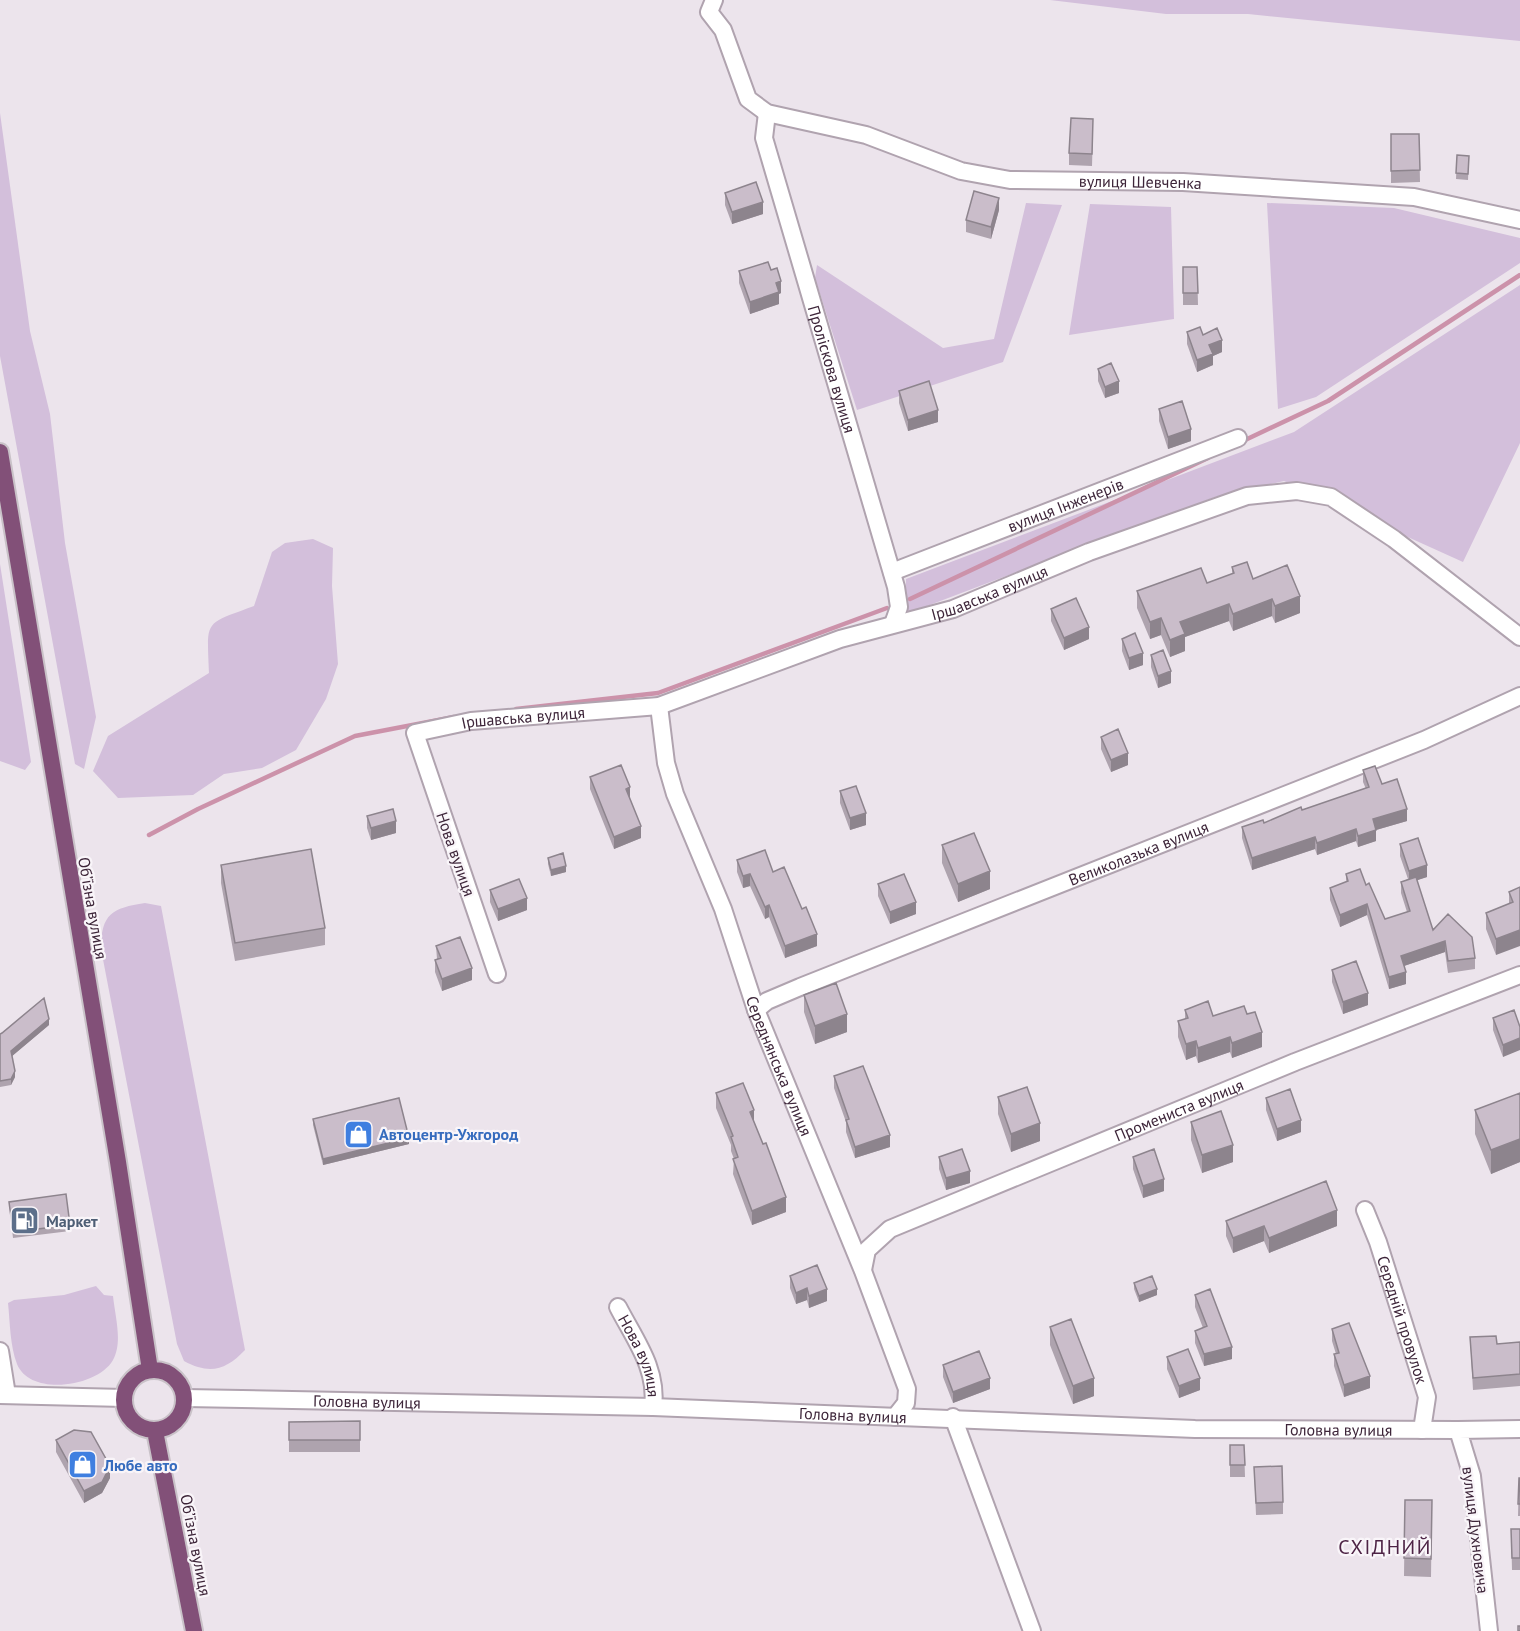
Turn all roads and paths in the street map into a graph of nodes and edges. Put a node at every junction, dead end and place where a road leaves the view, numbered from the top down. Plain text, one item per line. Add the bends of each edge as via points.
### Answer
1 (714, 0) edge
2 (767, 113) junction
3 (1520, 220) edge
4 (1238, 438) dead end
5 (0, 453) edge
6 (892, 572) junction
7 (893, 624) junction
8 (1520, 637) edge
9 (1520, 696) edge
10 (659, 706) junction
11 (416, 734) joint
12 (496, 974) dead end
13 (1520, 975) edge
14 (756, 1010) junction
15 (1365, 1210) dead end
16 (863, 1271) junction
17 (618, 1307) dead end
18 (0, 1351) edge
19 (150, 1370) junction
20 (4, 1395) edge
21 (124, 1398) junction
22 (185, 1398) junction
23 (653, 1407) junction
24 (895, 1417) junction
25 (953, 1418) junction
26 (1520, 1429) edge
27 (1422, 1430) junction
28 (1458, 1430) junction
29 (154, 1431) junction
30 (194, 1631) edge
31 (1032, 1631) edge
32 (1489, 1631) edge

1 - 2 street via 709,12 723,30 748,99
2 - 3 street, вулиця Шевченка via 866,135 961,171 1010,180 1183,182 1414,197
2 - 6 street, Проліскова вулиця via 764,138
4 - 6 street, вулиця Інженерів
5 - 19 highway, Обʼїзна вулиця
6 - 7 street, Проліскова вулиця via 899,606
7 - 8 street, Іршавська вулиця via 953,609 1089,552 1247,496 1297,491 1331,497 1394,539
7 - 10 street, Іршавська вулиця via 840,639
9 - 14 street, Великолазька вулиця via 1424,740 789,991
10 - 11 street, Іршавська вулиця via 471,721
10 - 14 street, Середнянська вулиця via 666,763 675,794 723,909
11 - 12 street, Нова вулиця
13 - 16 street, Промениста вулиця via 1295,1062 890,1229 867,1250
14 - 16 street, Середнянська вулиця
15 - 27 street, Середній провулок via 1427,1397
16 - 24 street, Середнянська вулиця via 907,1389 906,1403
17 - 23 street, Нова вулиця via 649,1363 655,1392
18 - 20 street
19 - 21 highway via 132,1379
19 - 22 highway via 169,1374 182,1388
20 - 21 street
21 - 29 highway via 125,1408 136,1425
22 - 23 street, Головна вулиця
22 - 29 highway via 184,1408 173,1424
23 - 24 street, Головна вулиця
24 - 25 street, Головна вулиця
25 - 27 street, Головна вулиця via 1195,1429
25 - 31 street
26 - 28 street, Головна вулиця
27 - 28 street, Головна вулиця
28 - 32 street, вулиця Духновича via 1472,1476
29 - 30 highway, Обʼїзна вулиця

